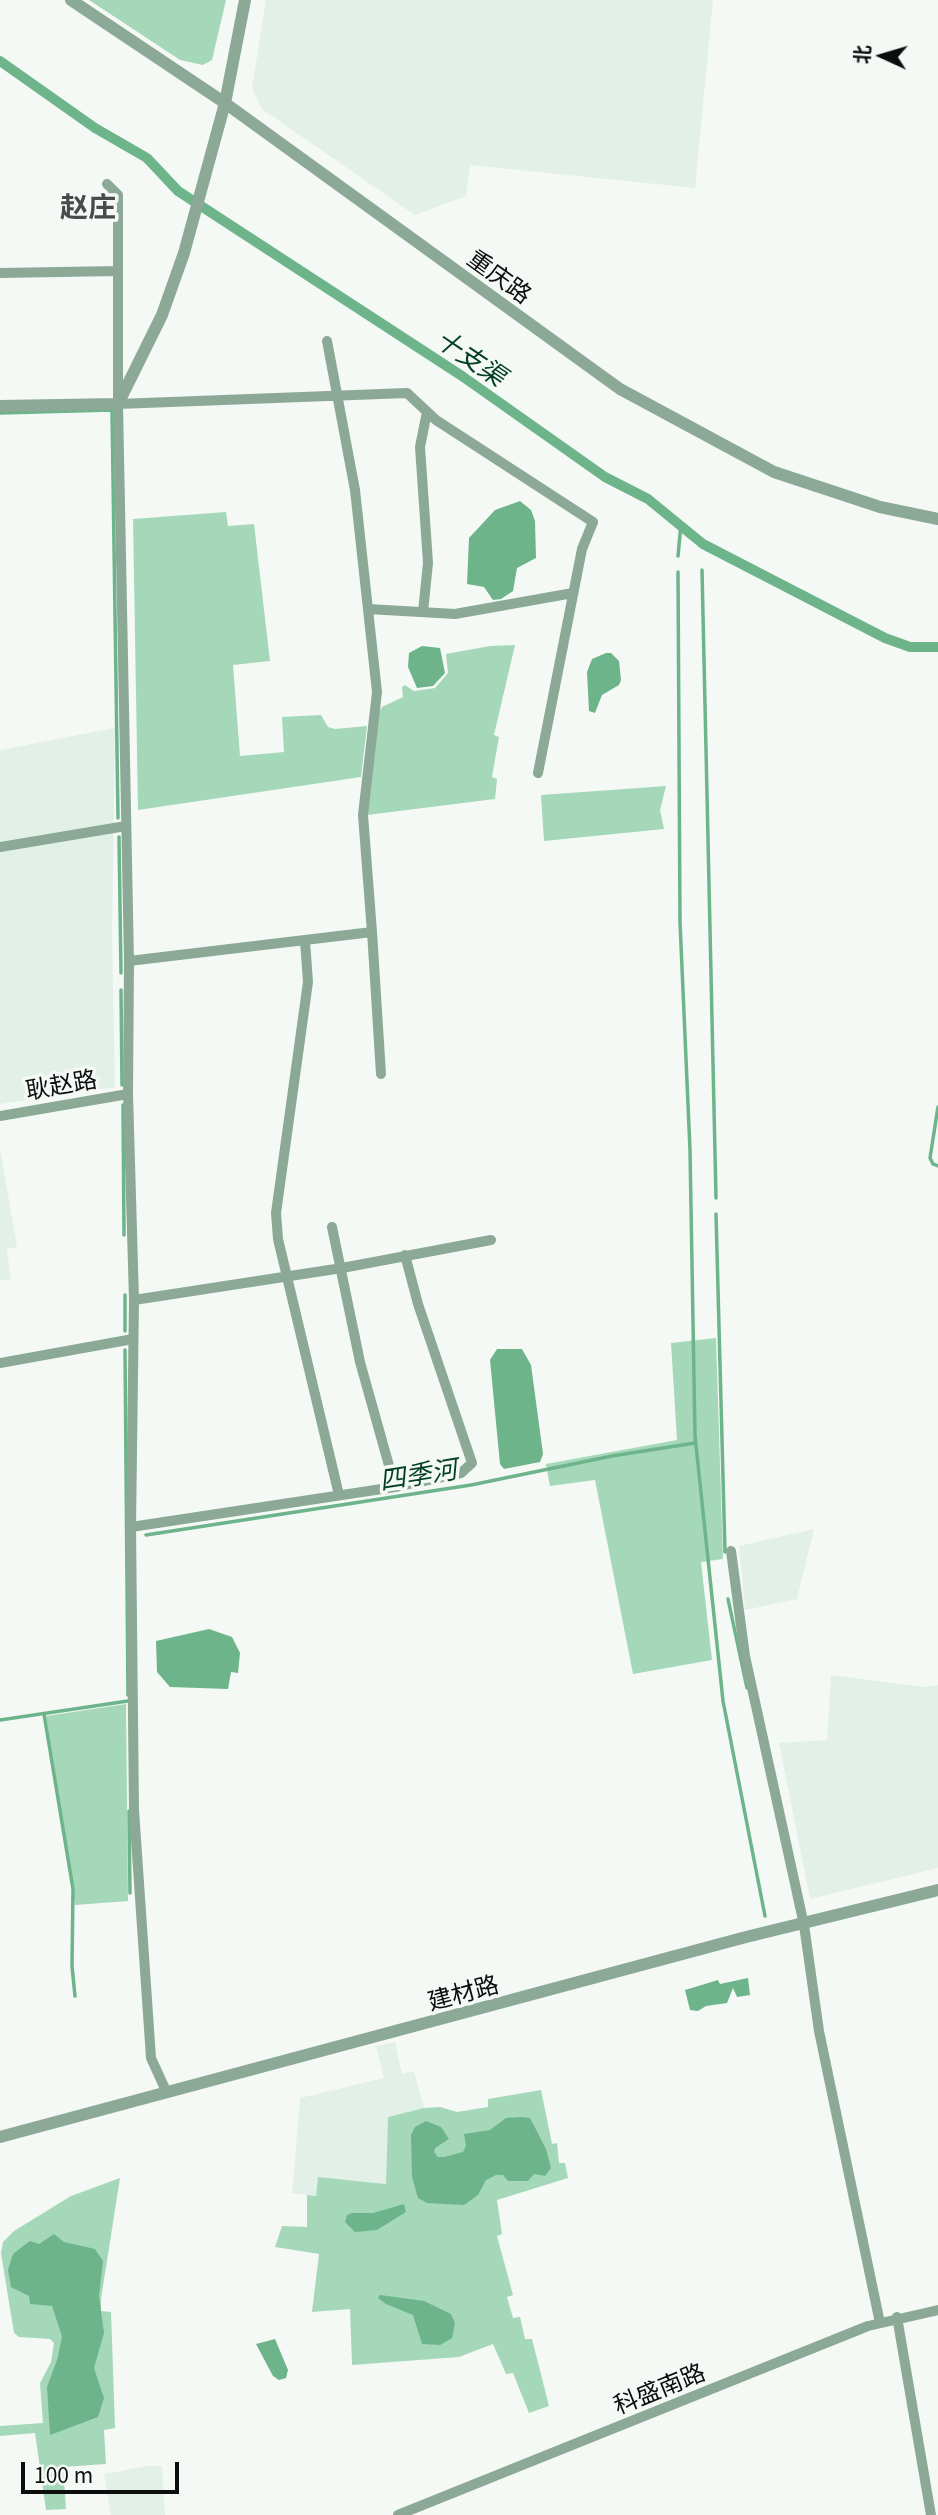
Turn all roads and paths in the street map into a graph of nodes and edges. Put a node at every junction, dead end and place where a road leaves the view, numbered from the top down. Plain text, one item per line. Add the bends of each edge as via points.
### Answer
1 (71, 0) edge
2 (245, 0) edge
3 (225, 103) junction
4 (107, 184) dead end
5 (118, 271) junction
6 (0, 273) edge
7 (327, 341) dead end
8 (338, 396) junction
9 (118, 404) junction
10 (0, 406) edge
11 (427, 412) junction
12 (938, 519) edge
13 (573, 593) junction
14 (368, 609) junction
15 (422, 612) junction
16 (538, 773) dead end
17 (126, 826) junction
18 (0, 847) edge
19 (372, 932) junction
20 (305, 941) junction
21 (129, 961) junction
22 (381, 1074) dead end
23 (128, 1094) junction
24 (0, 1116) edge
25 (332, 1227) dead end
26 (491, 1240) dead end
27 (405, 1255) junction
28 (342, 1268) junction
29 (288, 1277) junction
30 (134, 1300) junction
31 (133, 1339) junction
32 (0, 1363) edge
33 (395, 1487) junction
34 (339, 1494) junction
35 (131, 1527) junction
36 (731, 1551) dead end
37 (938, 1890) edge
38 (804, 1925) junction
39 (167, 2094) junction
40 (0, 2137) edge
41 (938, 2309) edge
42 (897, 2317) junction
43 (880, 2323) junction
44 (398, 2515) edge
45 (932, 2515) edge

1 - 3 street, 重庆路
2 - 3 street
3 - 9 street via 163,315
3 - 12 street, 重庆路 via 620,389 774,472
4 - 5 street via 118,195
5 - 6 street
5 - 9 street
7 - 8 street
8 - 9 street
8 - 11 street via 407,393
8 - 14 street via 355,490
9 - 10 street
9 - 17 street
11 - 13 street via 593,522 582,548
11 - 15 street via 420,447 428,563
13 - 15 street via 467,613
13 - 16 street
14 - 15 street
14 - 19 street via 377,692 363,815
17 - 18 street
17 - 21 street
19 - 20 street
19 - 22 street
20 - 21 street
20 - 29 street via 308,974 277,1194 278,1238
21 - 23 street
23 - 24 street, 耿赵路
23 - 30 street
25 - 28 street
26 - 27 street
27 - 28 street
27 - 33 street via 472,1463 461,1473
28 - 29 street
28 - 33 street via 360,1362
29 - 30 street
29 - 34 street
30 - 31 street
31 - 32 street
31 - 35 street
33 - 34 street
34 - 35 street
35 - 39 street via 135,1824 151,2058
36 - 38 street via 746,1656
37 - 38 street, 建材路
38 - 39 street, 建材路
38 - 43 street via 819,2031
39 - 40 street, 建材路
41 - 42 street, 科盛南路
42 - 43 street, 科盛南路
42 - 45 street
43 - 44 street, 科盛南路

